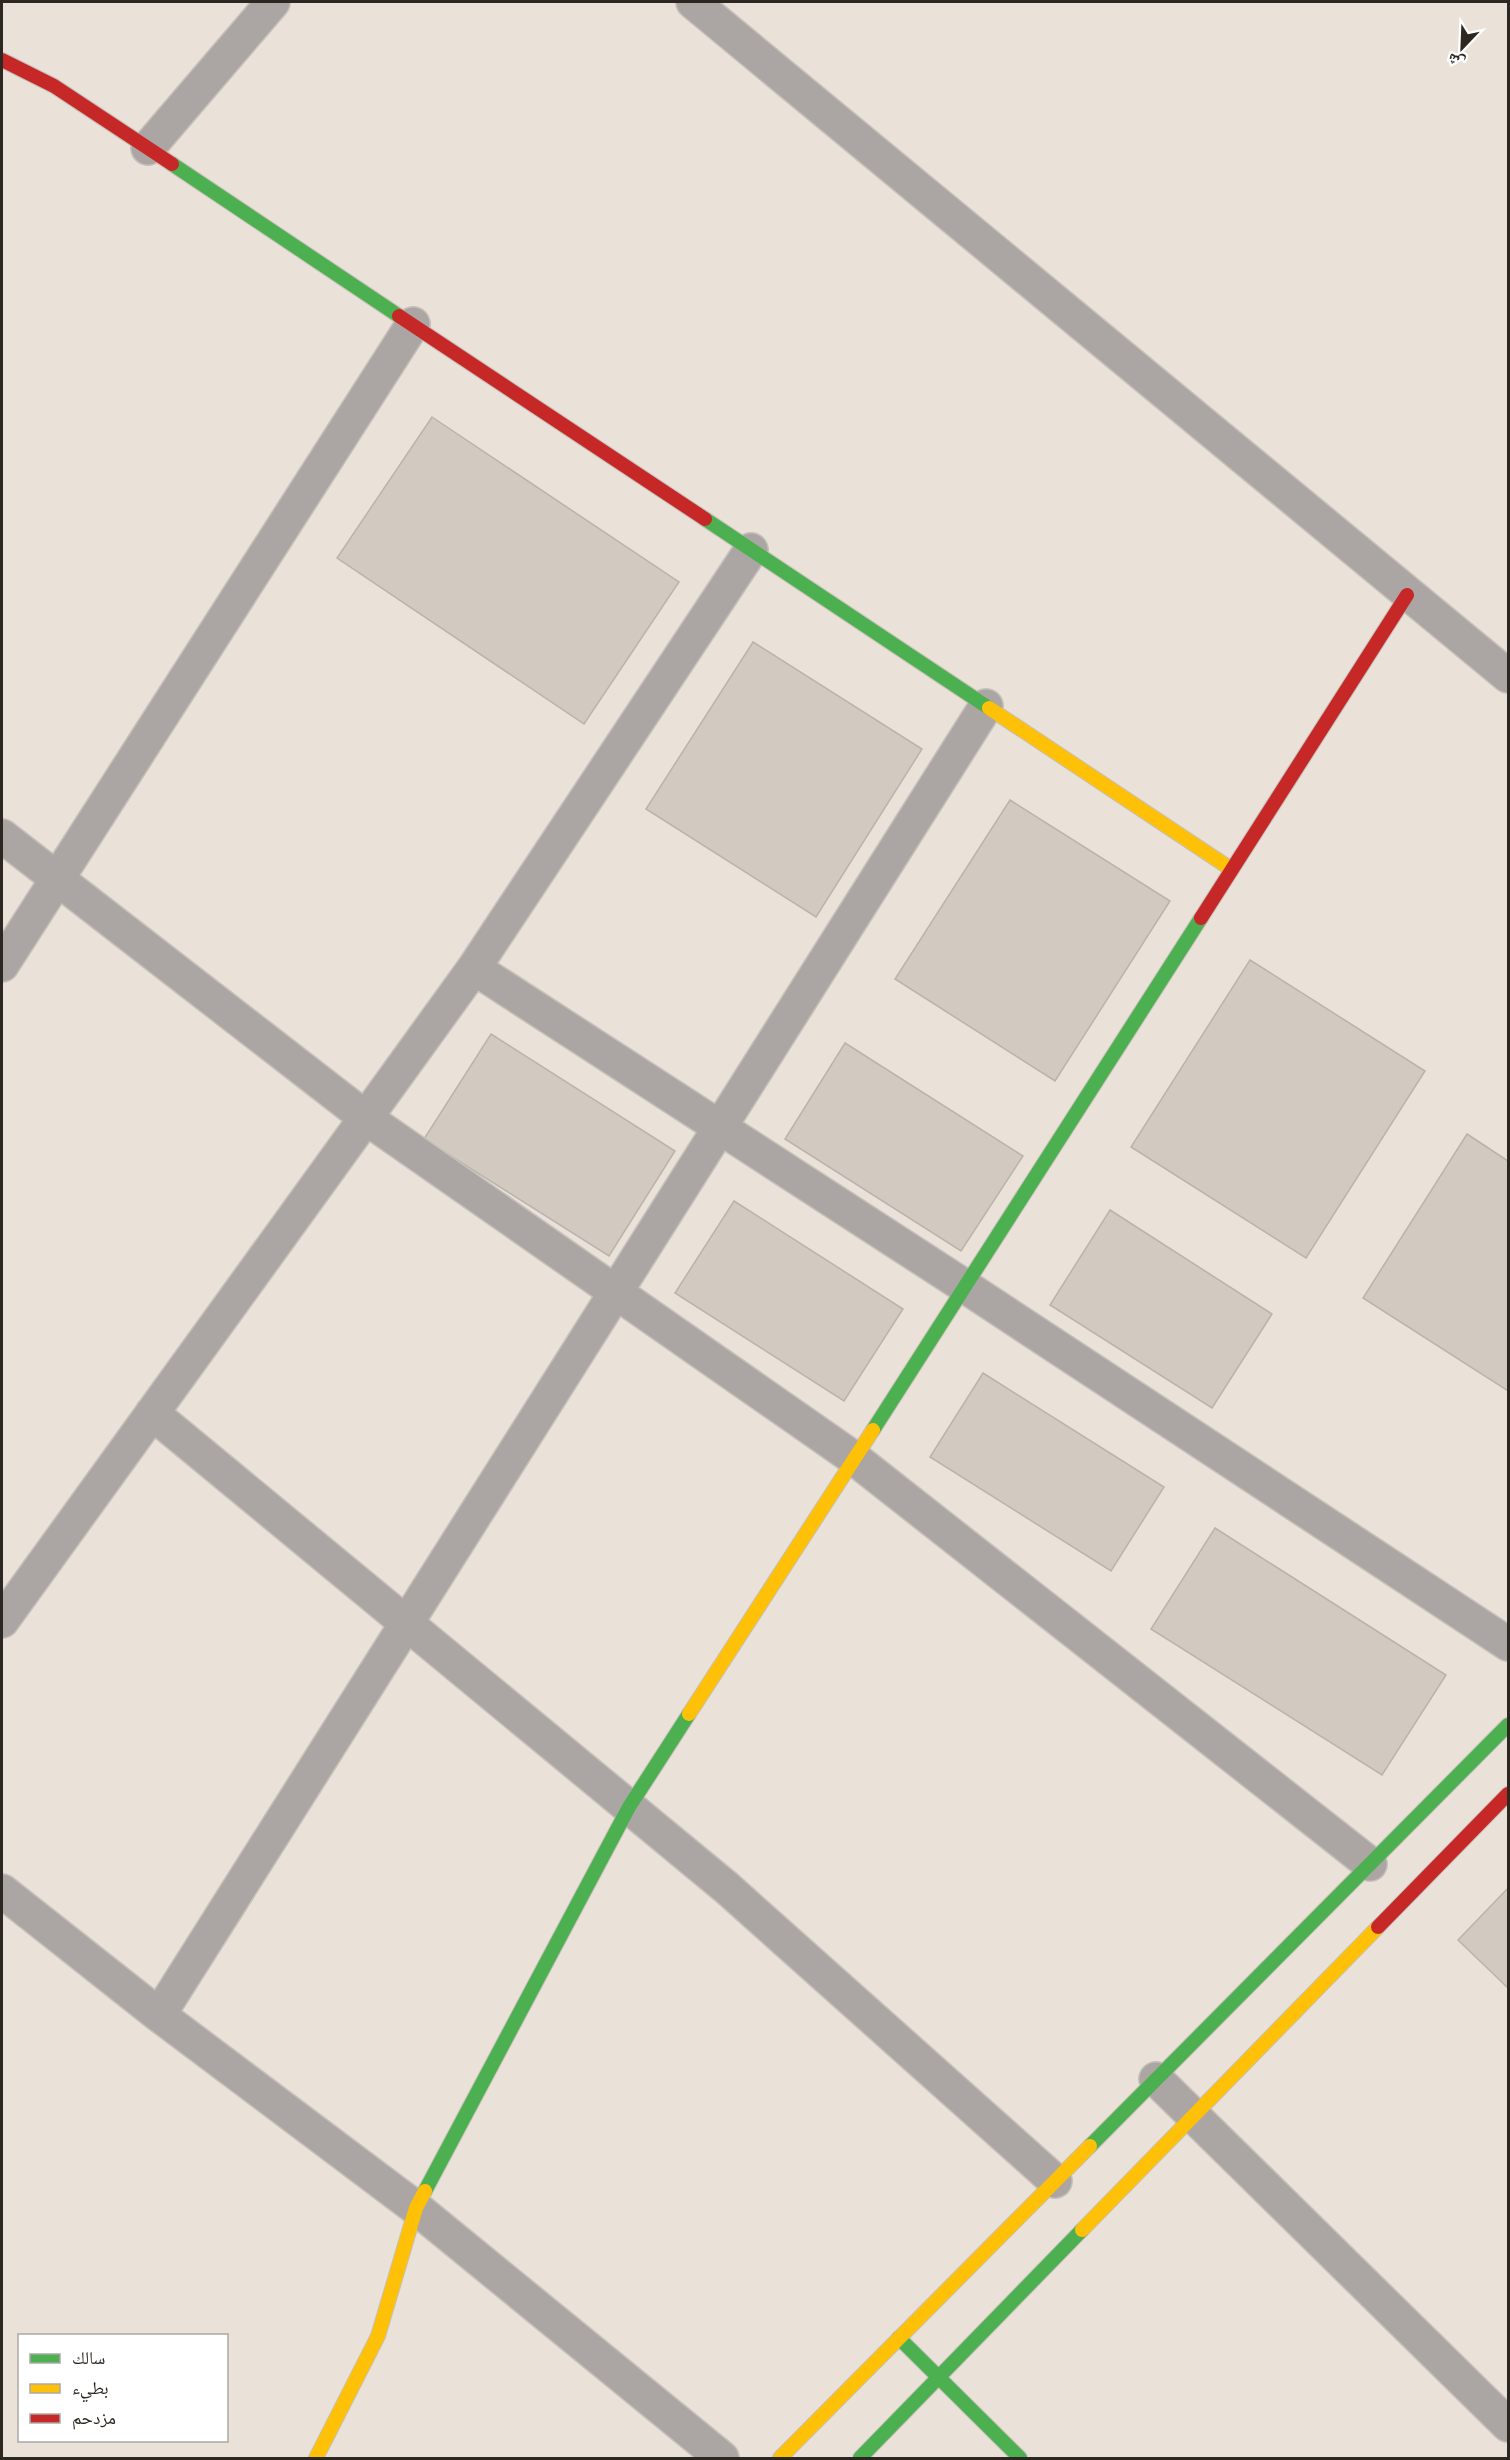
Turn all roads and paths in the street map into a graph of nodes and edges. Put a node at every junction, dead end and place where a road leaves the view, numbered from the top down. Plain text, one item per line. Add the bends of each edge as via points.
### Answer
1 (273, 2) edge
2 (693, 2) edge
3 (2, 60) edge
4 (147, 148) junction
5 (412, 324) junction
6 (751, 550) junction
7 (1407, 595) junction
8 (1509, 676) edge
9 (986, 706) junction
10 (2, 836) edge
11 (1231, 869) junction
12 (58, 880) junction
13 (2, 965) edge
14 (474, 968) junction
15 (366, 1118) junction
16 (719, 1127) junction
17 (966, 1287) junction
18 (615, 1292) junction
19 (152, 1413) junction
20 (855, 1459) junction
21 (2, 1621) edge
22 (406, 1623) junction
23 (1509, 1644) edge
24 (1509, 1725) edge
25 (1509, 1794) edge
26 (629, 1808) junction
27 (1370, 1864) junction
28 (2, 1891) edge
29 (159, 2015) junction
30 (1156, 2079) junction
31 (1194, 2116) junction
32 (1055, 2181) junction
33 (416, 2208) junction
34 (899, 2338) junction
35 (939, 2378) junction
36 (1509, 2425) edge
37 (316, 2458) edge
38 (722, 2458) edge
39 (780, 2458) edge
40 (861, 2458) edge
41 (1020, 2458) edge

1 - 4 street
2 - 7 street
3 - 4 street via 54,86
4 - 5 street
5 - 6 street
5 - 12 street
6 - 9 street
6 - 14 street
7 - 8 street
7 - 11 street
9 - 11 street
9 - 16 street
10 - 12 street
11 - 17 street
12 - 13 street
12 - 15 street
14 - 15 street
14 - 16 street
15 - 18 street
15 - 19 street
16 - 17 street
16 - 18 street
17 - 20 street
17 - 23 street
18 - 20 street
18 - 22 street
19 - 21 street
19 - 22 street
20 - 26 street
20 - 27 street
22 - 26 street
22 - 29 street
24 - 27 street
25 - 31 street
26 - 32 street via 726,1888
26 - 33 street
27 - 30 street
28 - 29 street
29 - 33 street
30 - 31 street
30 - 32 street
31 - 35 street
31 - 36 street
32 - 34 street
33 - 37 street via 378,2336
33 - 38 street
34 - 35 street
34 - 39 street
35 - 40 street
35 - 41 street

